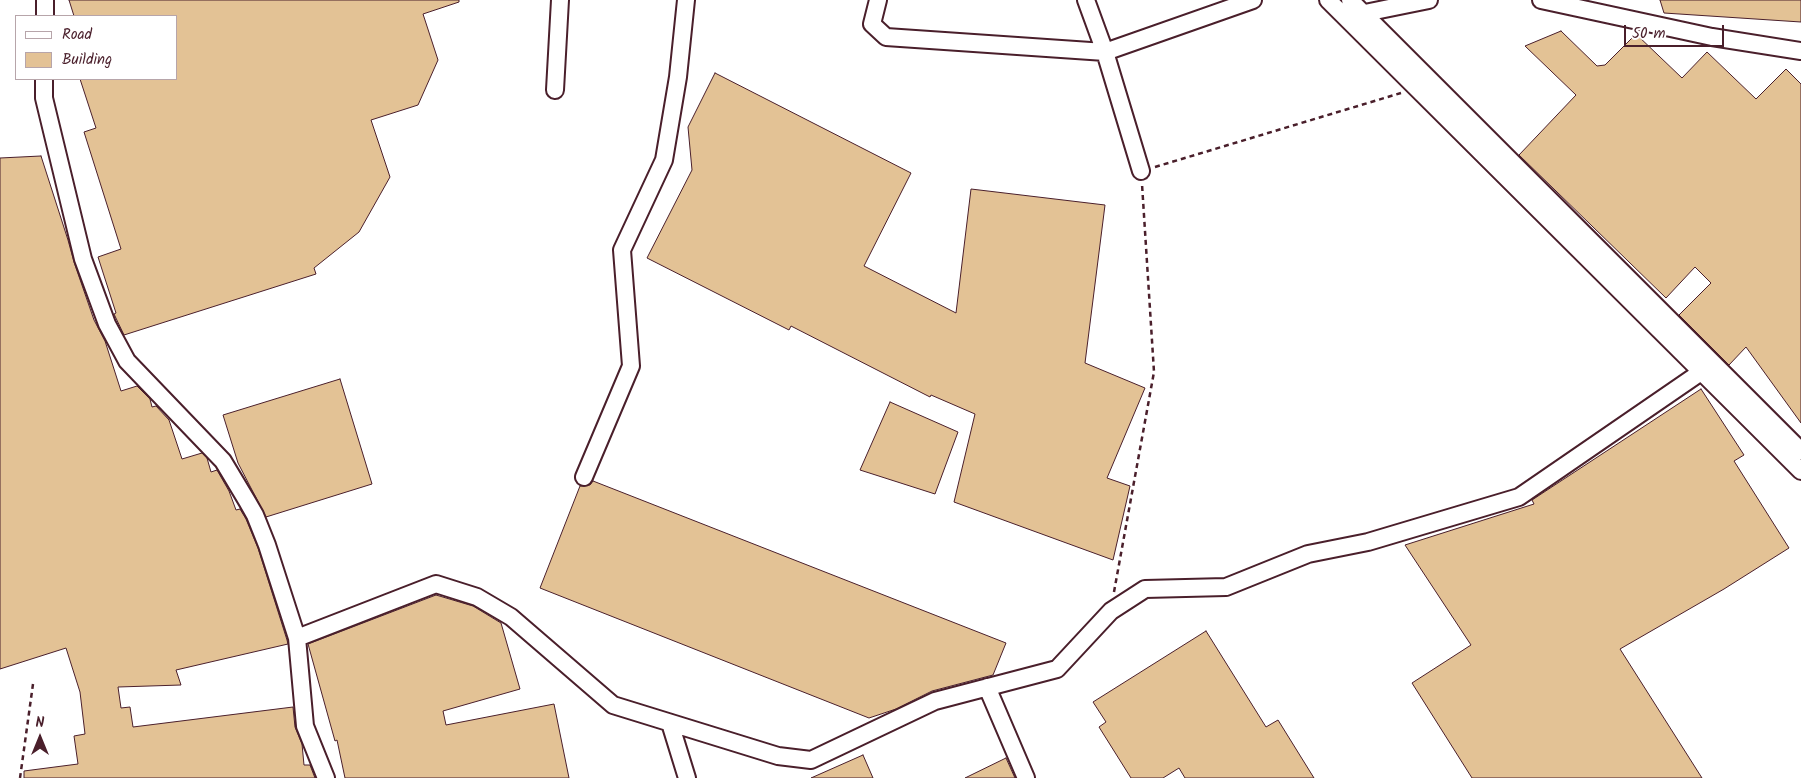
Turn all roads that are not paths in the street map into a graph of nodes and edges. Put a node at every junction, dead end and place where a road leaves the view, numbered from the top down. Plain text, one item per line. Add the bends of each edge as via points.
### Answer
1 (45, 0) edge
2 (560, 0) edge
3 (686, 0) edge
4 (878, 0) edge
5 (1086, 0) edge
6 (1254, 0) edge
7 (1328, 0) edge
8 (1350, 0) edge
9 (1429, 0) edge
10 (1541, 0) edge
11 (1362, 14) junction
12 (45, 15) edge
13 (1345, 17) junction
14 (1801, 51) edge
15 (1105, 52) junction
16 (44, 80) edge
17 (556, 90) dead end
18 (1141, 171) road end
19 (1701, 372) junction
20 (1801, 452) edge
21 (1801, 471) edge
22 (584, 477) dead end
23 (297, 638) junction
24 (987, 688) junction
25 (670, 723) junction
26 (326, 778) edge
27 (687, 778) edge
28 (1026, 778) edge

1 - 12 street
2 - 17 street
3 - 22 street via 678,77 664,160 622,250 631,366
4 - 15 street via 872,24 886,37
5 - 15 street
6 - 15 street
7 - 13 street
8 - 11 street
9 - 11 street
10 - 14 street via 1712,37
11 - 13 street
11 - 20 street
13 - 19 street
15 - 18 street
16 - 23 street via 44,98 83,259 107,324 128,361 223,461 255,515
19 - 21 street
19 - 24 street via 1519,497 1368,542 1308,554 1226,587 1145,589 1111,611 1057,669
23 - 25 street via 436,584 477,597 511,617 613,705
23 - 26 street via 305,726
24 - 25 street via 935,701 811,760 778,756
24 - 28 street
25 - 27 street

